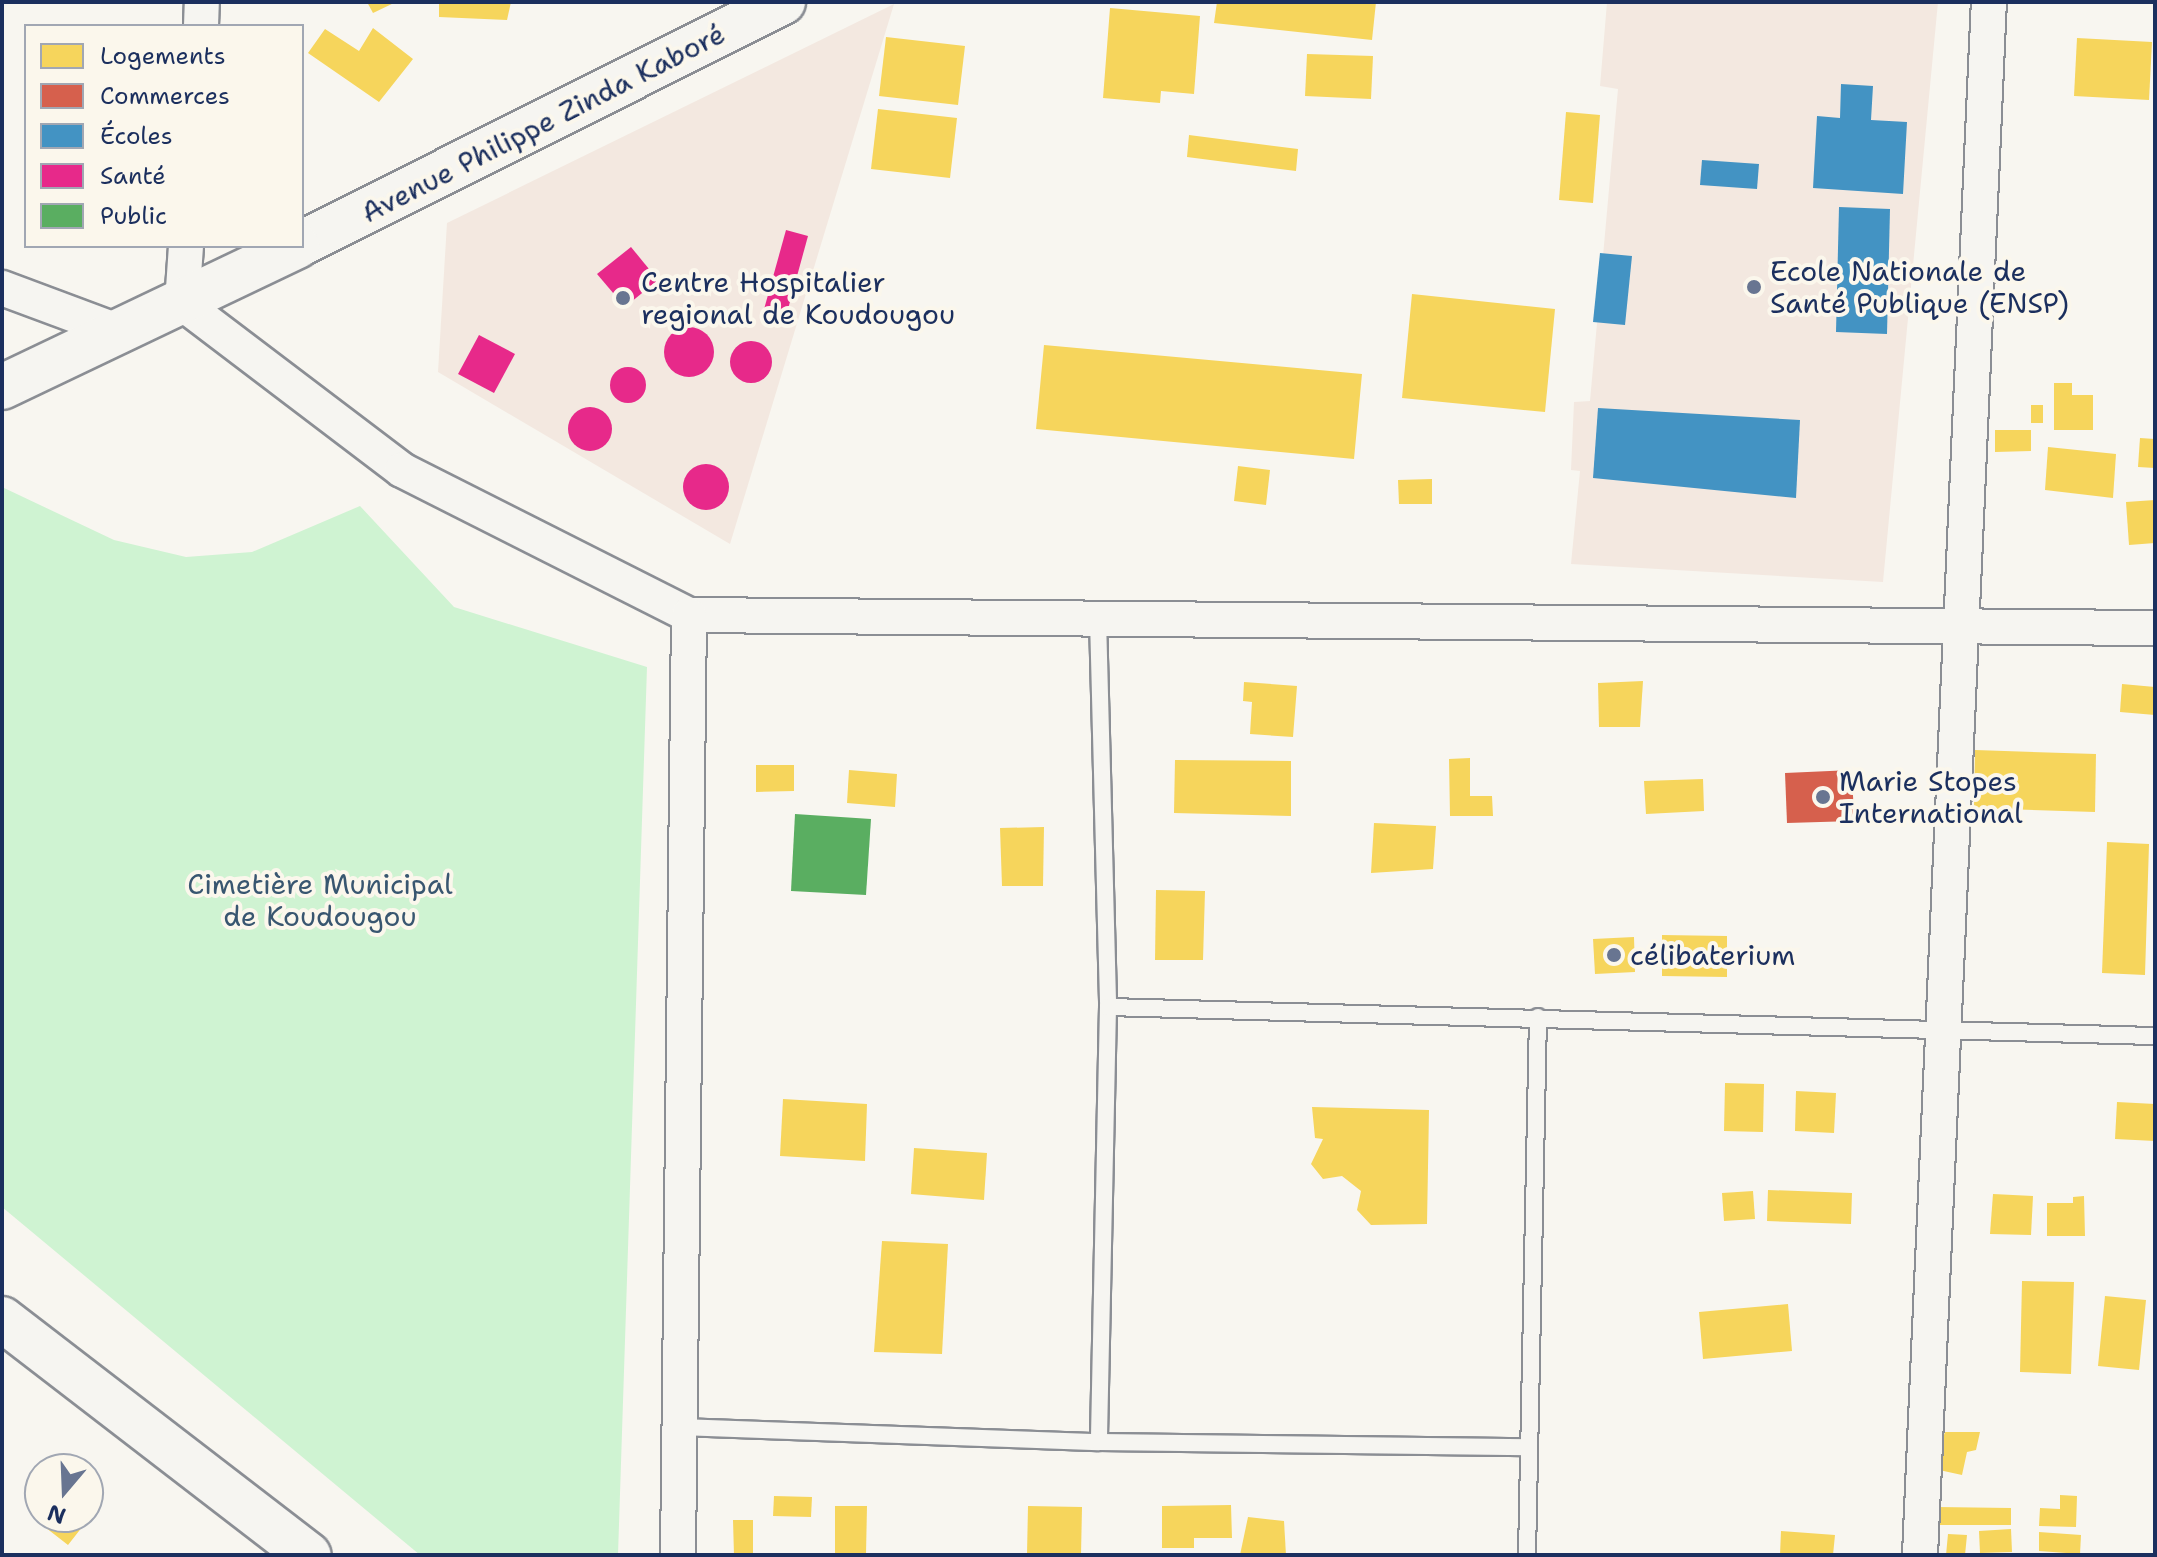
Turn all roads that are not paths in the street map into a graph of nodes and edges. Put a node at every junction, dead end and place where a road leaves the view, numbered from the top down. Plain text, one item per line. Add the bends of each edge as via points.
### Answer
1 (202, 2) edge
2 (783, 2) edge
3 (1989, 2) edge
4 (201, 24) edge
5 (304, 242) edge
6 (186, 248) edge
7 (293, 248) edge
8 (2, 288) edge
9 (182, 303) junction
10 (120, 332) junction
11 (2, 387) edge
12 (689, 615) junction
13 (1098, 619) junction
14 (1961, 627) junction
15 (2155, 628) edge
16 (1108, 1007) junction
17 (1538, 1017) junction
18 (1943, 1027) junction
19 (2155, 1036) edge
20 (2, 1319) edge
21 (680, 1427) junction
22 (1099, 1442) junction
23 (1529, 1447) junction
24 (309, 1555) edge
25 (678, 1555) edge
26 (1527, 1555) edge
27 (1920, 1555) edge

1 - 4 street
2 - 5 main road, Avenue Philippe Zinda Kaboré
3 - 14 street
6 - 9 street
7 - 9 main road
8 - 10 street
9 - 10 main road
9 - 12 street via 402,470
10 - 11 main road
12 - 13 street
12 - 21 street
13 - 14 street
13 - 16 lane
14 - 15 street
14 - 18 street
16 - 17 lane
16 - 22 lane
17 - 18 lane
17 - 23 lane
18 - 19 lane
18 - 27 street
20 - 24 main road
21 - 22 lane
21 - 25 street
22 - 23 lane
23 - 26 lane

